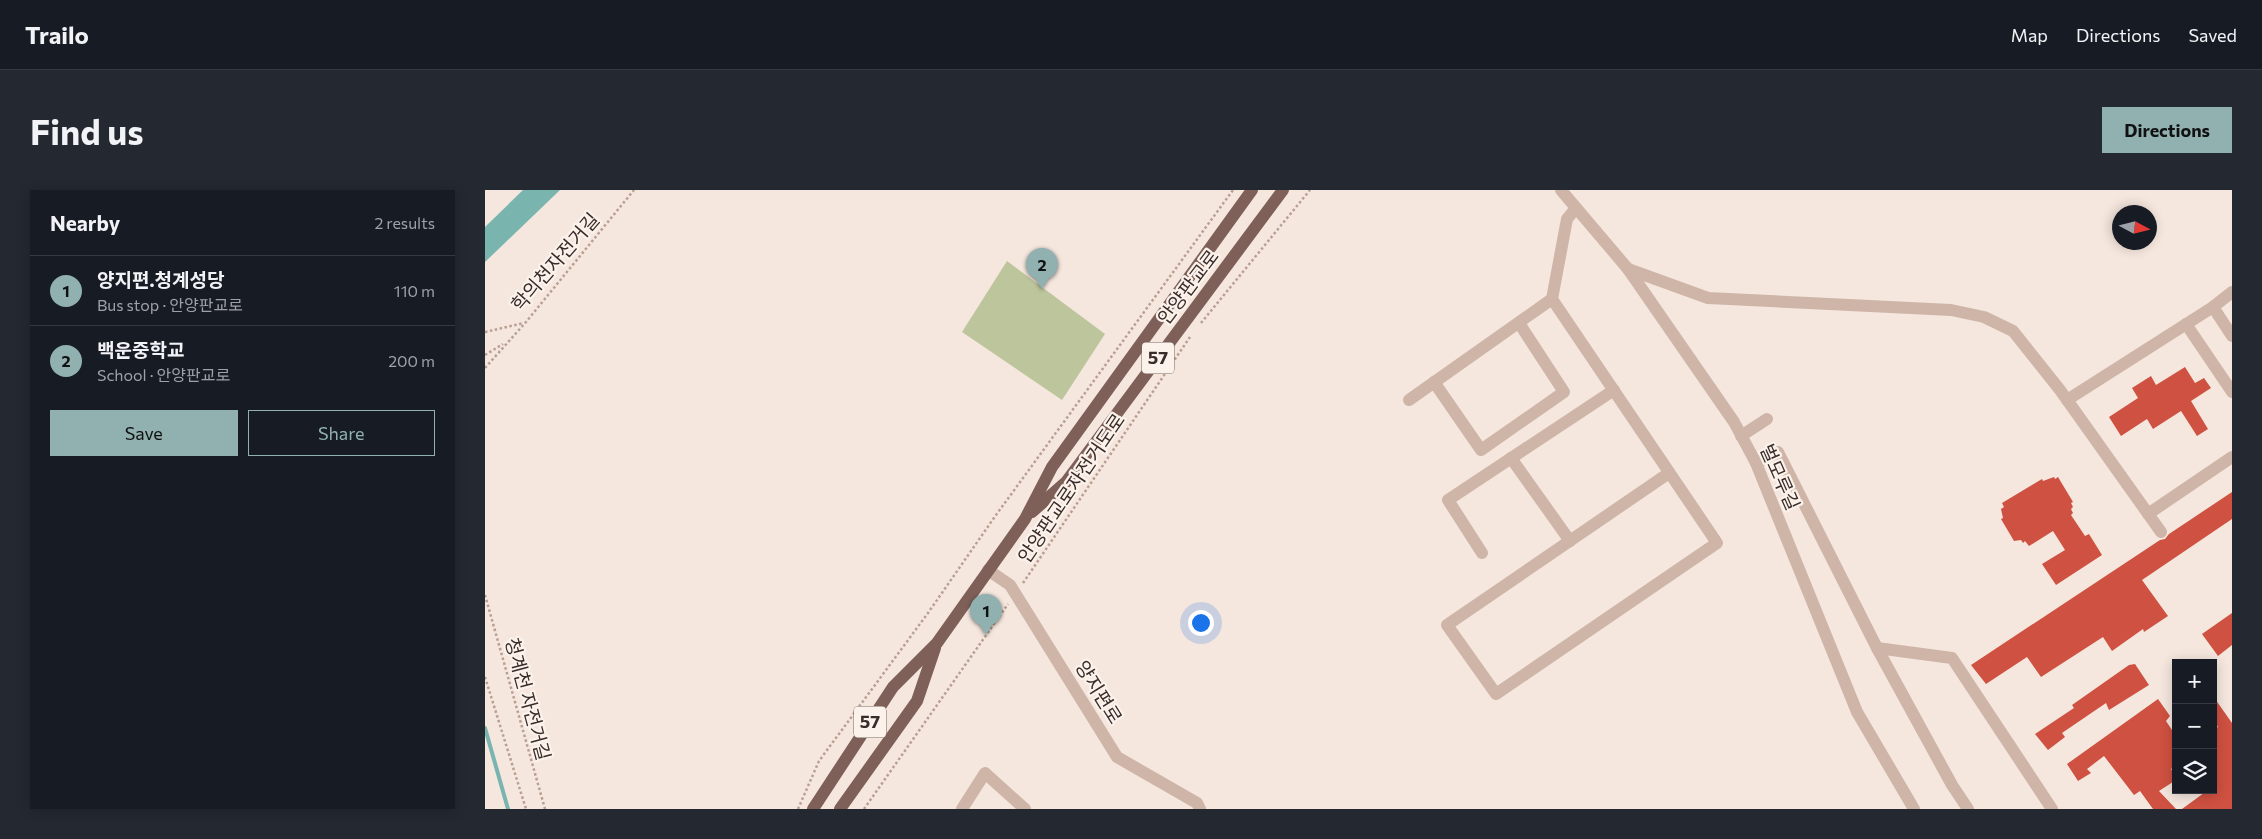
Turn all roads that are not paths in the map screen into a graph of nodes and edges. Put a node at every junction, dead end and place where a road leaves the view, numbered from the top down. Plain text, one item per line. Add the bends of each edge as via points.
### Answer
1 (1252, 190) edge
2 (1283, 190) edge
3 (1561, 190) edge
4 (1577, 208) junction
5 (1628, 269) junction
6 (2232, 292) edge
7 (1552, 299) junction
8 (2213, 307) junction
9 (1519, 323) junction
10 (2186, 324) junction
11 (2232, 336) edge
12 (1434, 382) junction
13 (1613, 390) junction
14 (2232, 392) edge
15 (1409, 400) dead end
16 (2067, 400) junction
17 (1767, 419) dead end
18 (1741, 436) junction
19 (2232, 457) edge
20 (1511, 458) junction
21 (1756, 463) junction
22 (1669, 472) junction
23 (2148, 514) junction
24 (1025, 519) junction
25 (2161, 532) dead end
26 (1570, 541) junction
27 (1482, 554) dead end
28 (988, 570) junction
29 (937, 643) junction
30 (1877, 648) junction
31 (813, 809) edge
32 (840, 809) edge
33 (962, 809) edge
34 (1025, 809) edge
35 (1199, 809) edge
36 (1914, 809) edge
37 (1969, 809) edge
38 (2052, 809) edge

1 - 24 main road, 안양판교로 / 57 via 1052,468
2 - 24 main road, 안양판교로 / 57 via 1066,482
3 - 4 street, 벌모루길
4 - 5 street, 벌모루길
4 - 7 street via 1567,219
5 - 16 street via 1707,298 1951,310 1984,317 2013,331
5 - 18 street, 벌모루길
6 - 8 street
7 - 9 street
7 - 13 street
8 - 10 street
8 - 11 street
9 - 12 street
9 - 12 street via 1563,392 1481,450
10 - 14 street
10 - 16 street
12 - 15 street
13 - 20 street
13 - 22 street
16 - 23 street
17 - 18 street
18 - 21 street, 벌모루길
19 - 23 street
20 - 26 street
20 - 27 street via 1448,500
21 - 30 street via 1779,452
21 - 36 street, 벌모루길 via 1857,712
22 - 26 street
22 - 26 street via 1717,543 1497,694 1447,625
23 - 25 street
24 - 28 main road, 안양판교로 / 57
28 - 29 main road, 안양판교로 / 57
28 - 35 street, 양지편로 via 1010,585 1117,756 1197,803
29 - 31 main road, 안양판교로 / 57 via 893,687
29 - 32 main road, 안양판교로 / 57 via 917,701
30 - 37 street via 1952,785
30 - 38 street via 1952,658
33 - 34 street via 985,773

